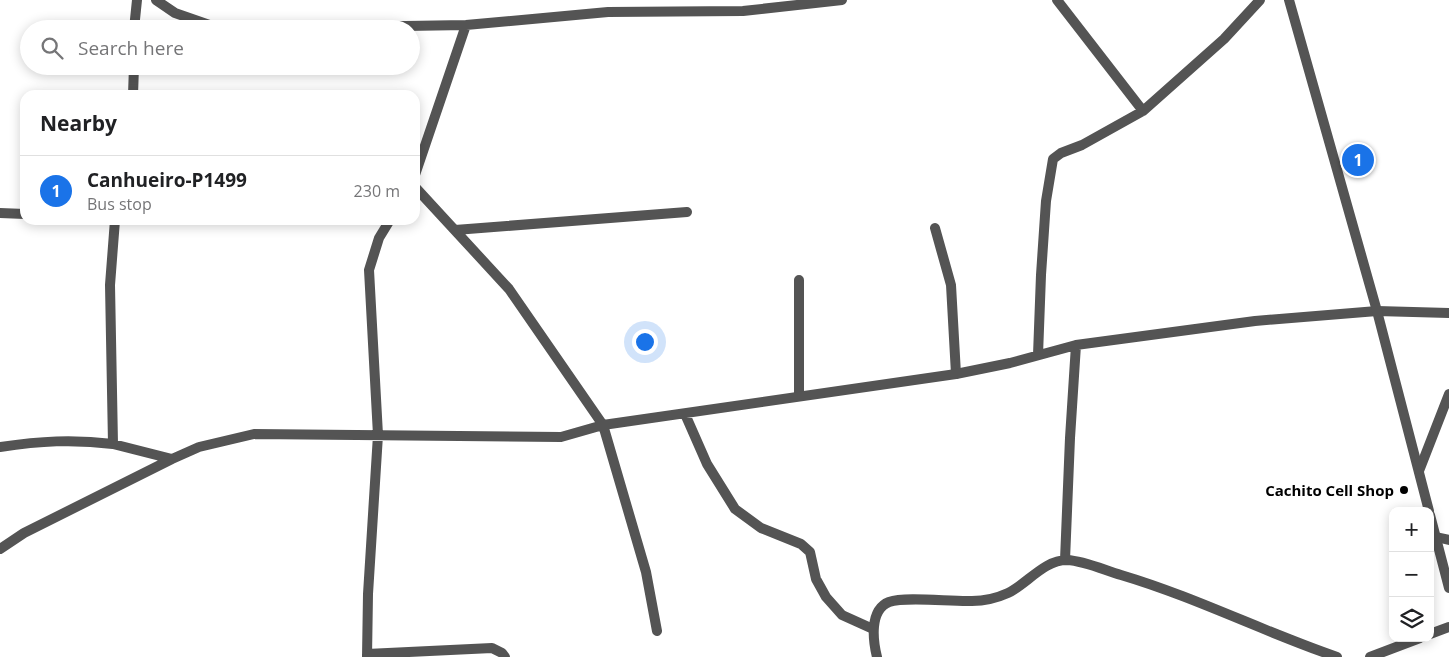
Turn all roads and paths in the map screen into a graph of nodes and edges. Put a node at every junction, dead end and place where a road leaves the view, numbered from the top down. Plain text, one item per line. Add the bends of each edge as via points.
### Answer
1 (136, 0) edge
2 (156, 0) edge
3 (651, 0) edge
4 (842, 0) edge
5 (1057, 0) edge
6 (1260, 0) edge
7 (1290, 0) edge
8 (647, 11) junction
9 (135, 20) edge
10 (196, 20) edge
11 (466, 25) junction
12 (420, 26) edge
13 (134, 75) edge
14 (133, 90) edge
15 (1143, 111) junction
16 (420, 159) edge
17 (420, 192) edge
18 (687, 212) dead end
19 (0, 213) edge
20 (20, 214) edge
21 (114, 225) edge
22 (387, 225) edge
23 (935, 228) dead end
24 (455, 230) junction
25 (799, 280) dead end
26 (1377, 311) junction
27 (1449, 313) edge
28 (1076, 345) junction
29 (1038, 355) junction
30 (956, 374) junction
31 (1449, 394) edge
32 (799, 396) junction
33 (685, 414) junction
34 (603, 425) junction
35 (378, 435) junction
36 (113, 444) junction
37 (0, 447) edge
38 (172, 459) junction
39 (1419, 471) junction
40 (1428, 507) edge
41 (1434, 530) edge
42 (1436, 538) junction
43 (1449, 540) edge
44 (0, 549) edge
45 (1066, 560) junction
46 (1449, 588) edge
47 (1449, 627) edge
48 (874, 629) junction
49 (657, 631) dead end
50 (1434, 633) edge
51 (1409, 642) edge
52 (367, 656) edge
53 (505, 657) edge
54 (877, 657) edge
55 (1337, 657) edge
56 (1370, 657) edge

1 - 9 street
2 - 10 street via 175,13
3 - 8 street
4 - 8 street via 743,11
5 - 15 street
6 - 15 street via 1224,39
7 - 26 street
8 - 11 street
11 - 12 street
11 - 16 street
13 - 14 street
15 - 29 street via 1053,159 1040,275
17 - 24 street
18 - 24 street
19 - 20 street
21 - 36 street via 110,285
22 - 35 street via 379,238 369,270
23 - 30 street via 951,285
24 - 34 street via 509,288
25 - 32 street
26 - 27 street
26 - 28 street via 1255,321
26 - 39 street
28 - 29 street
28 - 45 street
29 - 30 street
30 - 32 street
31 - 39 street
32 - 33 street
33 - 34 street
33 - 48 street via 707,464 734,509 761,528 801,544 810,552 816,579 826,597 842,616
34 - 35 street via 561,437
34 - 49 street via 646,572
35 - 38 street via 254,434 199,447
35 - 52 street
36 - 37 street via 39,441
36 - 38 street
38 - 44 street via 24,533
39 - 40 street
41 - 42 street
42 - 43 street
42 - 46 street
45 - 48 street via 1048,565 1009,593 992,599 888,602 877,613
45 - 55 street via 1146,582
47 - 50 street
48 - 54 street
51 - 56 street
52 - 53 street via 492,648

